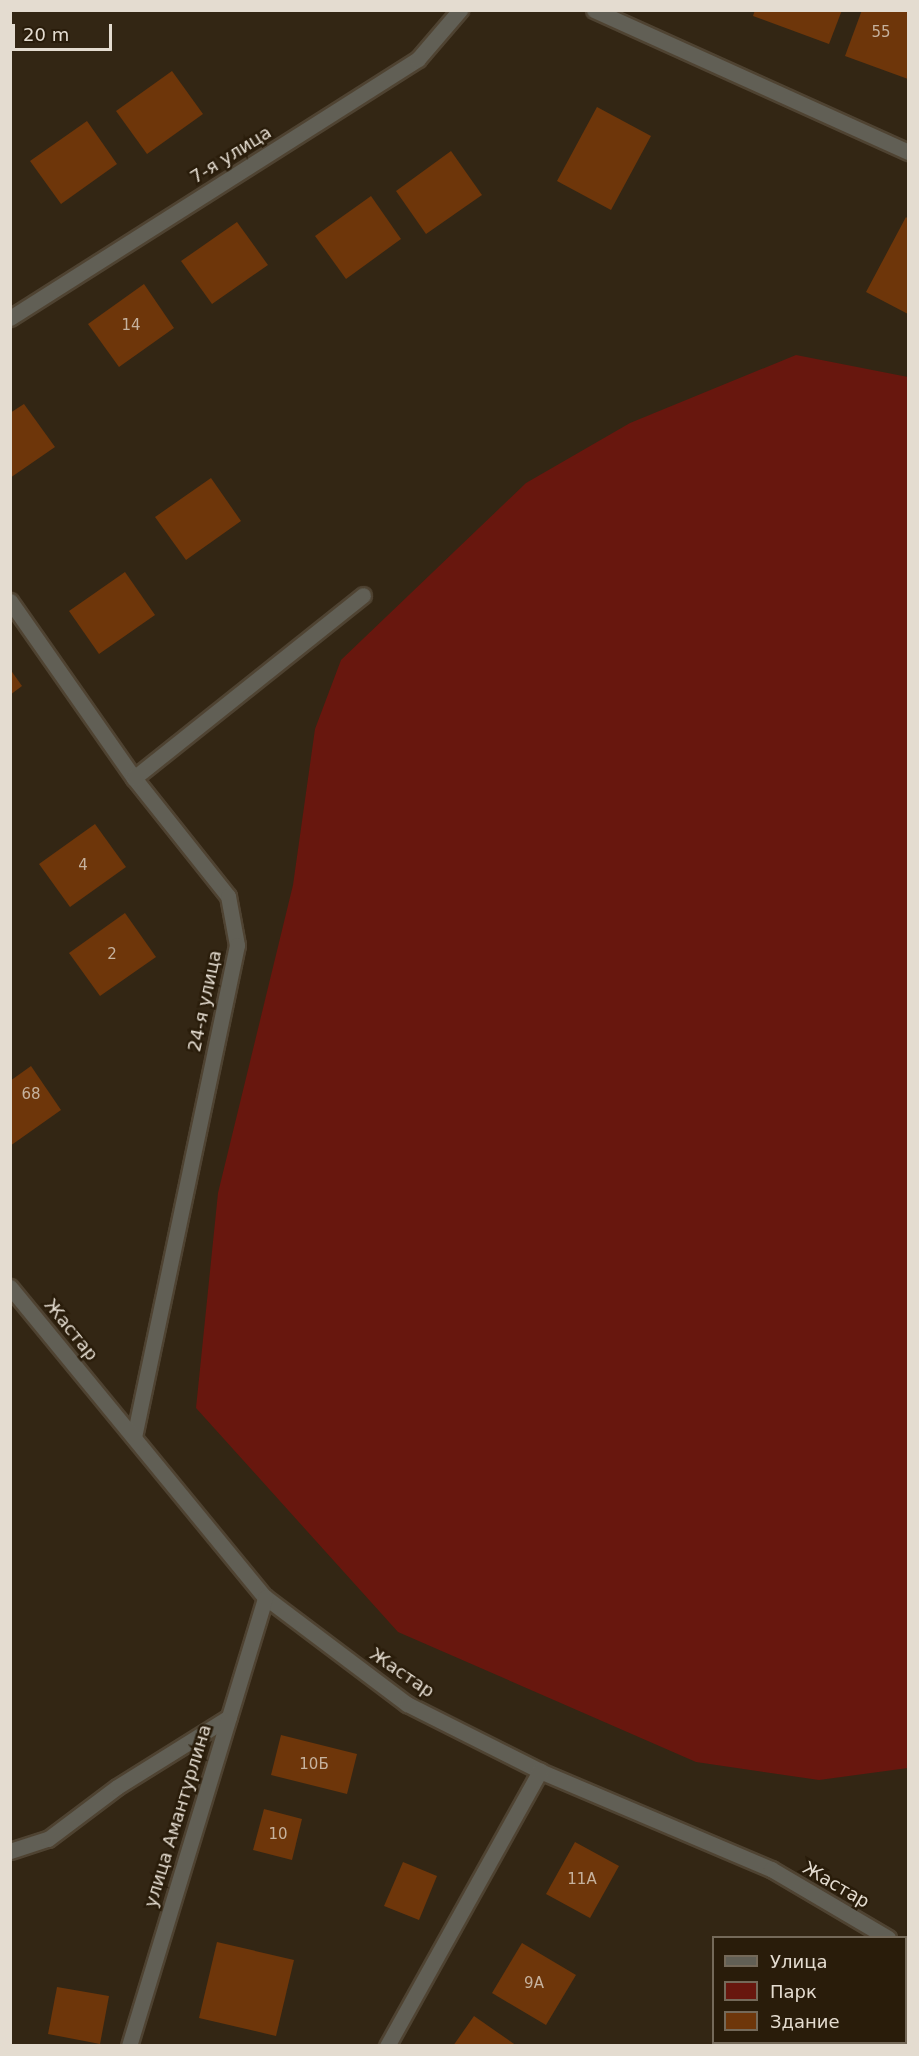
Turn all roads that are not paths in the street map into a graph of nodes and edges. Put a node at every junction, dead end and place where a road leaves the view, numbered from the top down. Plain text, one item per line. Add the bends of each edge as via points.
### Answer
1 (460, 10) edge
2 (594, 10) edge
3 (909, 152) edge
4 (10, 318) edge
5 (363, 595) dead end
6 (10, 601) edge
7 (134, 778) junction
8 (10, 1287) edge
9 (134, 1437) junction
10 (265, 1597) junction
11 (229, 1717) junction
12 (540, 1771) junction
13 (10, 1851) edge
14 (885, 1936) edge
15 (129, 2046) edge
16 (387, 2046) edge

1 - 4 street, 7-я улица via 418,59
2 - 3 street
5 - 7 street
6 - 7 street, 24-я улица
7 - 9 street, 24-я улица via 228,896 237,945
8 - 9 street, Жастар
9 - 10 street, Жастар
10 - 11 street, улица Амантурлина
10 - 12 street, Жастар via 407,1704
11 - 13 street via 117,1787 48,1839
11 - 15 street, улица Амантурлина
12 - 14 street, Жастар via 771,1869
12 - 16 street

